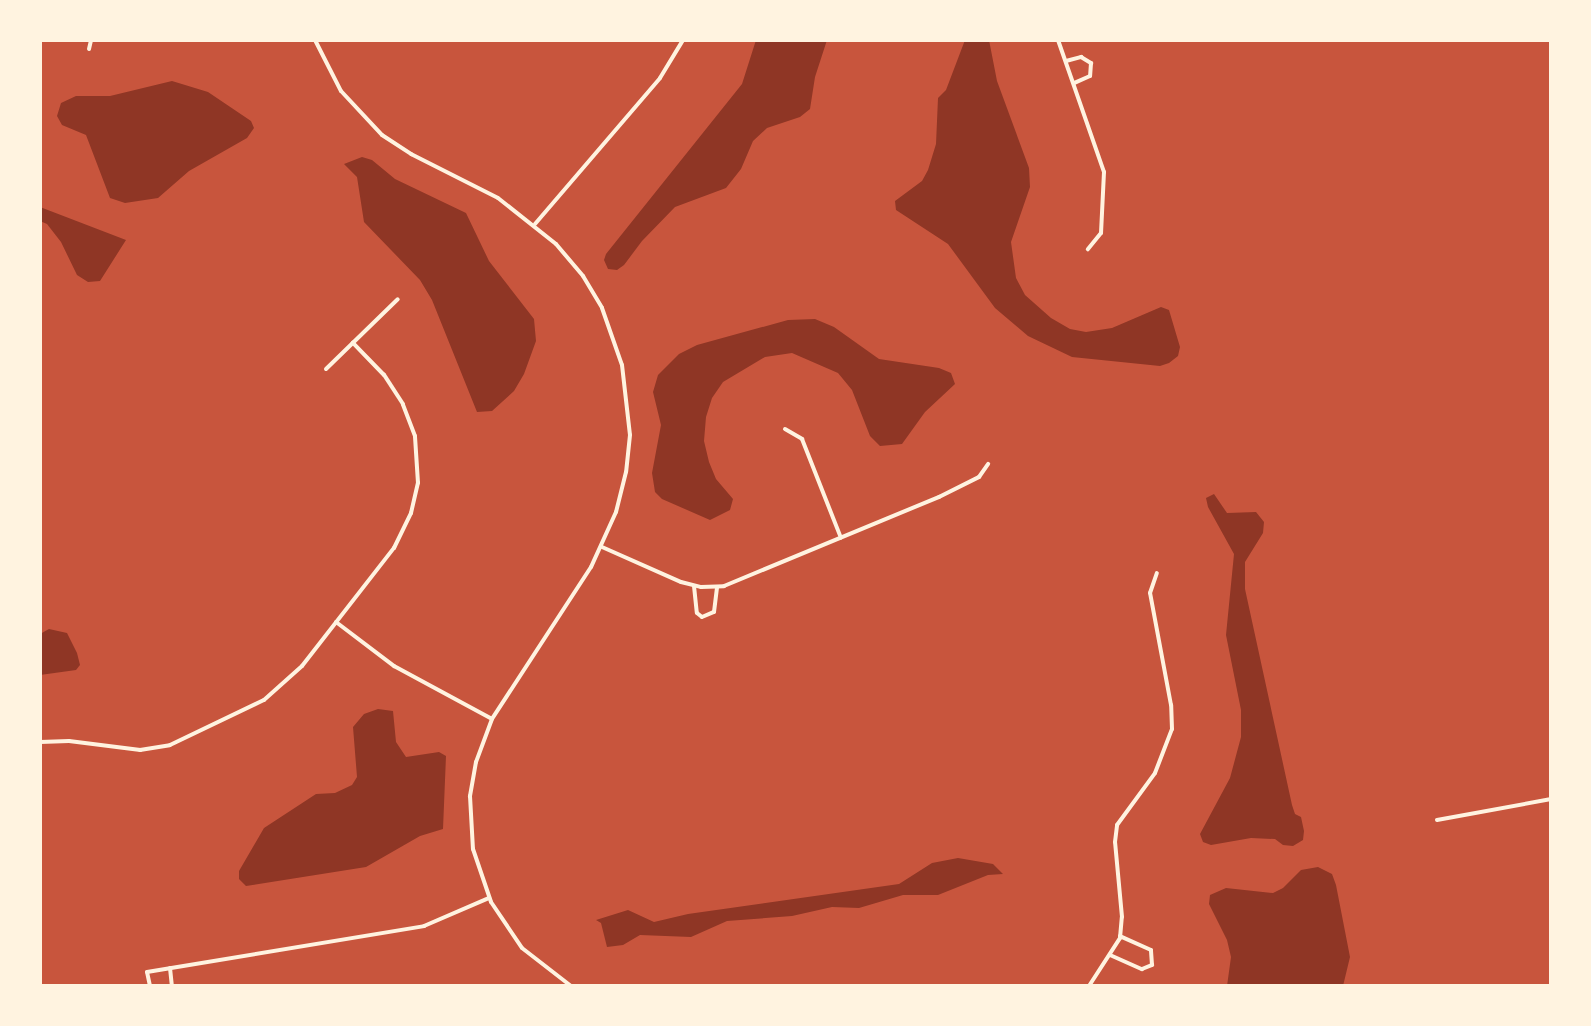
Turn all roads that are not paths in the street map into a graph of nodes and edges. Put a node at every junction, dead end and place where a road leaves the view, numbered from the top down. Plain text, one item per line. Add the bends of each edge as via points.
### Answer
1 (91, 40) edge
2 (315, 40) edge
3 (683, 40) edge
4 (1058, 40) edge
5 (89, 49) dead end
6 (1066, 61) junction
7 (1074, 83) junction
8 (535, 224) junction
9 (1088, 249) dead end
10 (398, 299) dead end
11 (353, 343) junction
12 (326, 369) dead end
13 (785, 429) dead end
14 (988, 464) dead end
15 (841, 538) junction
16 (602, 547) junction
17 (1157, 573) dead end
18 (694, 586) junction
19 (717, 587) junction
20 (336, 622) junction
21 (492, 719) junction
22 (40, 742) edge
23 (1551, 799) edge
24 (1437, 820) dead end
25 (489, 898) junction
26 (1120, 936) junction
27 (1110, 955) junction
28 (170, 968) junction
29 (150, 986) edge
30 (172, 986) edge
31 (571, 986) edge
32 (1089, 986) edge

1 - 5 street
2 - 8 street via 341,91 382,135
3 - 8 street via 660,78
4 - 6 street
6 - 7 street
6 - 7 street via 1081,57 1091,63 1090,76
7 - 9 street via 1104,172 1101,233
8 - 16 street via 593,292 622,365 629,453
10 - 11 street
11 - 12 street
11 - 20 street via 403,404 415,436 418,483 399,539
13 - 15 street via 802,439
14 - 15 street via 979,477
15 - 19 street
16 - 18 street
16 - 21 street
17 - 26 street via 1150,593 1172,729 1155,773 1117,825
18 - 19 street
18 - 19 street via 702,617 714,612
20 - 21 street via 402,671
20 - 22 street via 302,666 264,700 170,745 140,750
21 - 25 street via 476,762 470,814 477,866
23 - 24 street
25 - 28 street via 424,926
25 - 31 street via 522,948
26 - 27 street
26 - 27 street via 1151,950 1152,965 1142,969
27 - 32 street
28 - 29 street via 147,972
28 - 30 street

